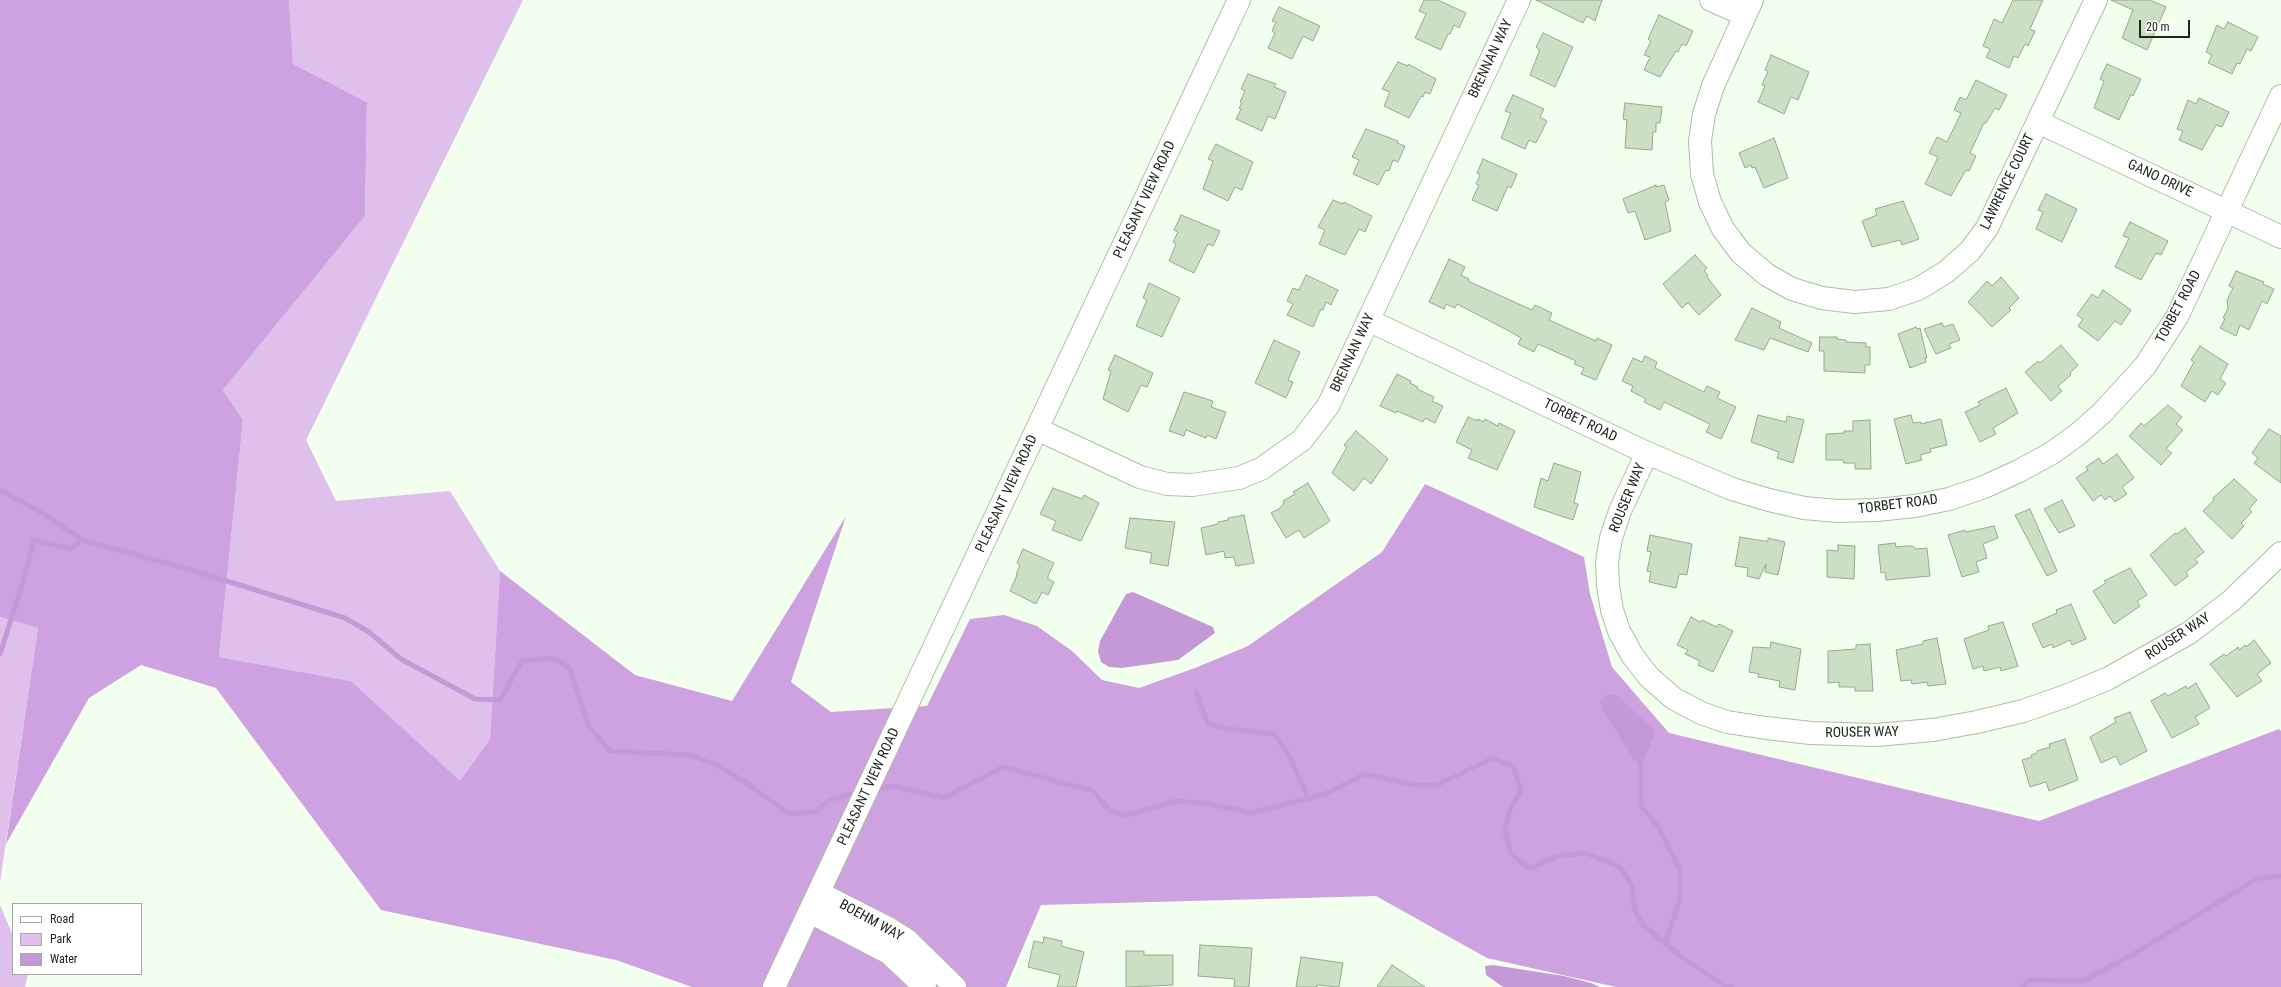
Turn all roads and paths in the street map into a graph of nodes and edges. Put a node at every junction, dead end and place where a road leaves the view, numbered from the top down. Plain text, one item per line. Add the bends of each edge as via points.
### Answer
1 (1239, 0) edge
2 (1518, 0) edge
3 (1711, 0) edge
4 (2096, 0) edge
5 (1748, 7) edge
6 (2281, 96) edge
7 (2038, 122) junction
8 (2227, 211) junction
9 (2281, 237) edge
10 (1368, 320) junction
11 (1037, 429) junction
12 (1647, 453) junction
13 (2281, 553) edge
14 (814, 903) junction
15 (774, 987) edge
16 (925, 987) edge
17 (955, 987) edge

1 - 11 street, PLEASANT VIEW ROAD
2 - 10 street, BRENNAN WAY
3 - 5 street
4 - 7 street, LAWRENCE COURT
5 - 7 street, LAWRENCE COURT via 1713,86 1704,114 1700,141 1702,174 1710,202 1722,229 1741,253 1766,275 1792,289 1822,298 1854,302 1889,299 1918,289 1946,272 1970,251 1987,228
6 - 8 street, TORBET ROAD
7 - 8 street, GANO DRIVE
8 - 9 street, GANO DRIVE
8 - 12 street, TORBET ROAD via 2177,317 2145,366 2124,390 2077,435 2052,453 1984,487 1949,499 1915,506 1877,510 1818,509 1769,500 1732,489
10 - 11 street, BRENNAN WAY via 1328,406 1316,423 1302,440 1284,454 1261,469 1239,478 1217,483 1167,484 1140,477
10 - 12 street, TORBET ROAD
11 - 14 street, PLEASANT VIEW ROAD
12 - 13 street, ROUSER WAY via 1620,511 1610,544 1608,586 1612,610 1619,631 1632,655 1649,677 1673,698 1701,713 1727,722 1811,734 1876,735 1933,730 2023,711 2116,674 2189,633 2231,601
14 - 15 street, PLEASANT VIEW ROAD
14 - 16 street, BOEHM WAY via 889,953
14 - 17 street, BOEHM WAY via 888,928 907,940

